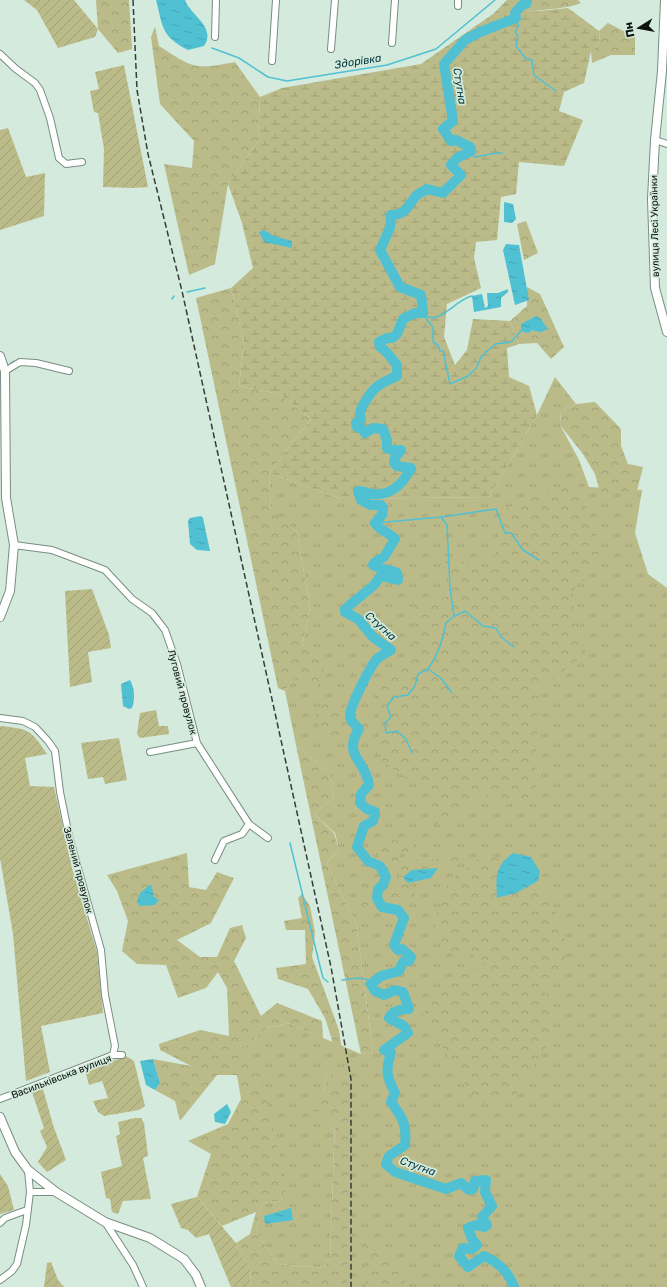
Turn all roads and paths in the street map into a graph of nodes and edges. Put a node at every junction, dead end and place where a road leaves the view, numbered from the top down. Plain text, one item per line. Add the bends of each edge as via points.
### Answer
1 (216, 0) edge
2 (276, 0) edge
3 (335, 0) edge
4 (395, 0) edge
5 (665, 0) edge
6 (215, 37) dead end
7 (392, 43) dead end
8 (331, 49) dead end
9 (0, 54) edge
10 (272, 60) dead end
11 (655, 140) junction
12 (667, 144) edge
13 (82, 162) dead end
14 (667, 332) edge
15 (0, 356) edge
16 (5, 371) junction
17 (69, 371) dead end
18 (14, 545) junction
19 (0, 617) edge
20 (0, 718) edge
21 (196, 743) junction
22 (150, 752) dead end
23 (249, 824) junction
24 (268, 838) dead end
25 (215, 860) dead end
26 (122, 1054) dead end
27 (113, 1055) junction
28 (0, 1099) edge
29 (0, 1117) edge
30 (28, 1170) junction
31 (30, 1192) junction
32 (56, 1192) junction
33 (27, 1210) junction
34 (105, 1222) junction
35 (0, 1223) edge
36 (0, 1280) edge
37 (143, 1287) edge
38 (200, 1287) edge

1 - 6 street
2 - 10 street
3 - 8 street
4 - 7 street
5 - 11 street, вулиця Лесі Українки via 662,71
9 - 13 street via 40,90 50,118 59,158 66,164
11 - 12 street
11 - 14 street, вулиця Лесі Українки via 652,199 655,288
15 - 16 street
16 - 17 street via 20,362
16 - 18 street via 6,498
18 - 19 street via 10,591
18 - 21 street, Луговий провулок via 52,550 105,570 132,599 152,613 165,630 174,656
20 - 27 street, Зелений провулок via 22,721 36,727 55,751 69,836 101,950 105,995 115,1046
21 - 22 street, Луговий провулок
21 - 23 street
23 - 24 street
23 - 25 street via 242,834 224,841
26 - 27 street, Васильківська вулиця
27 - 28 street, Васильківська вулиця
29 - 30 street via 15,1152
30 - 31 street
30 - 32 street
31 - 32 street
31 - 33 street
32 - 34 street
33 - 35 street via 5,1218
33 - 36 street via 17,1264
34 - 37 street via 133,1264
34 - 38 street via 150,1238 184,1258 196,1275

